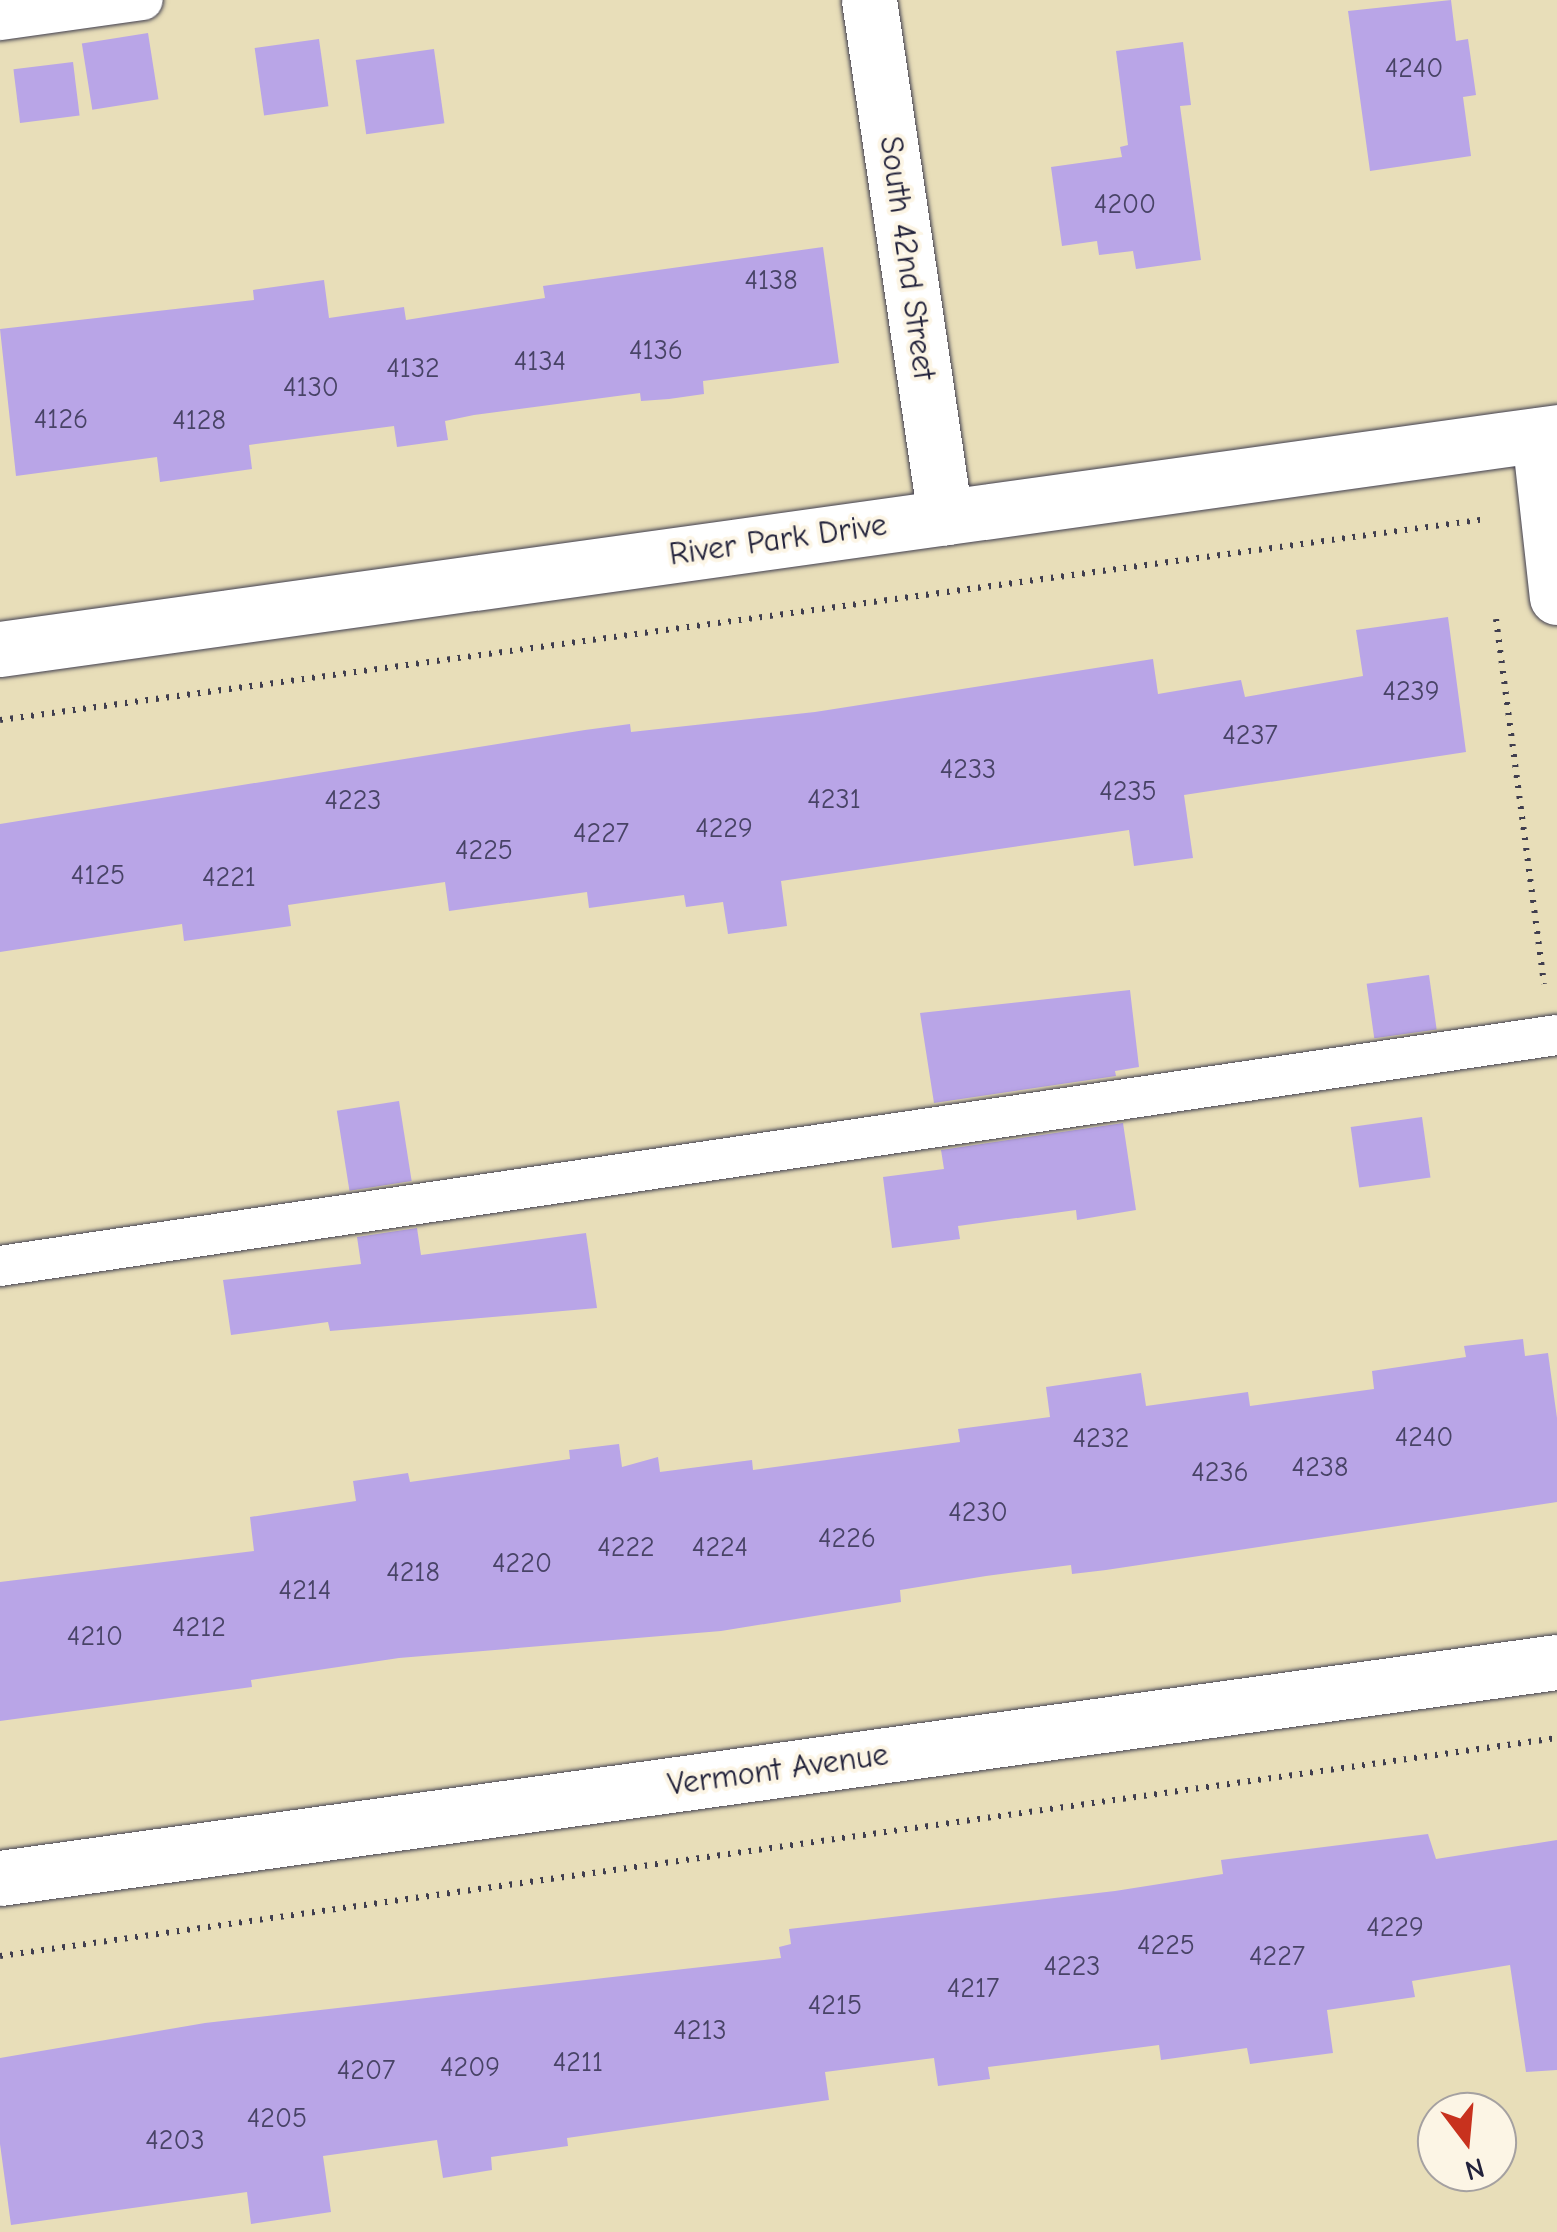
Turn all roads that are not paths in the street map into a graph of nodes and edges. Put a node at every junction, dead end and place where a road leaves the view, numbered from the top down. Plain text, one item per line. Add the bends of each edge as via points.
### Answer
1 (143, 0) edge
2 (869, 0) edge
3 (0, 20) edge
4 (1548, 434) edge
5 (945, 517) junction
6 (1557, 596) edge
7 (0, 648) edge
8 (1554, 1036) edge
9 (0, 1266) edge
10 (1557, 1662) edge
11 (0, 1878) edge

1 - 3 lane
2 - 5 street, South 42nd Street
4 - 5 street, River Park Drive
4 - 6 street via 1547,508
5 - 7 street, River Park Drive
8 - 9 lane
10 - 11 street, Vermont Avenue

